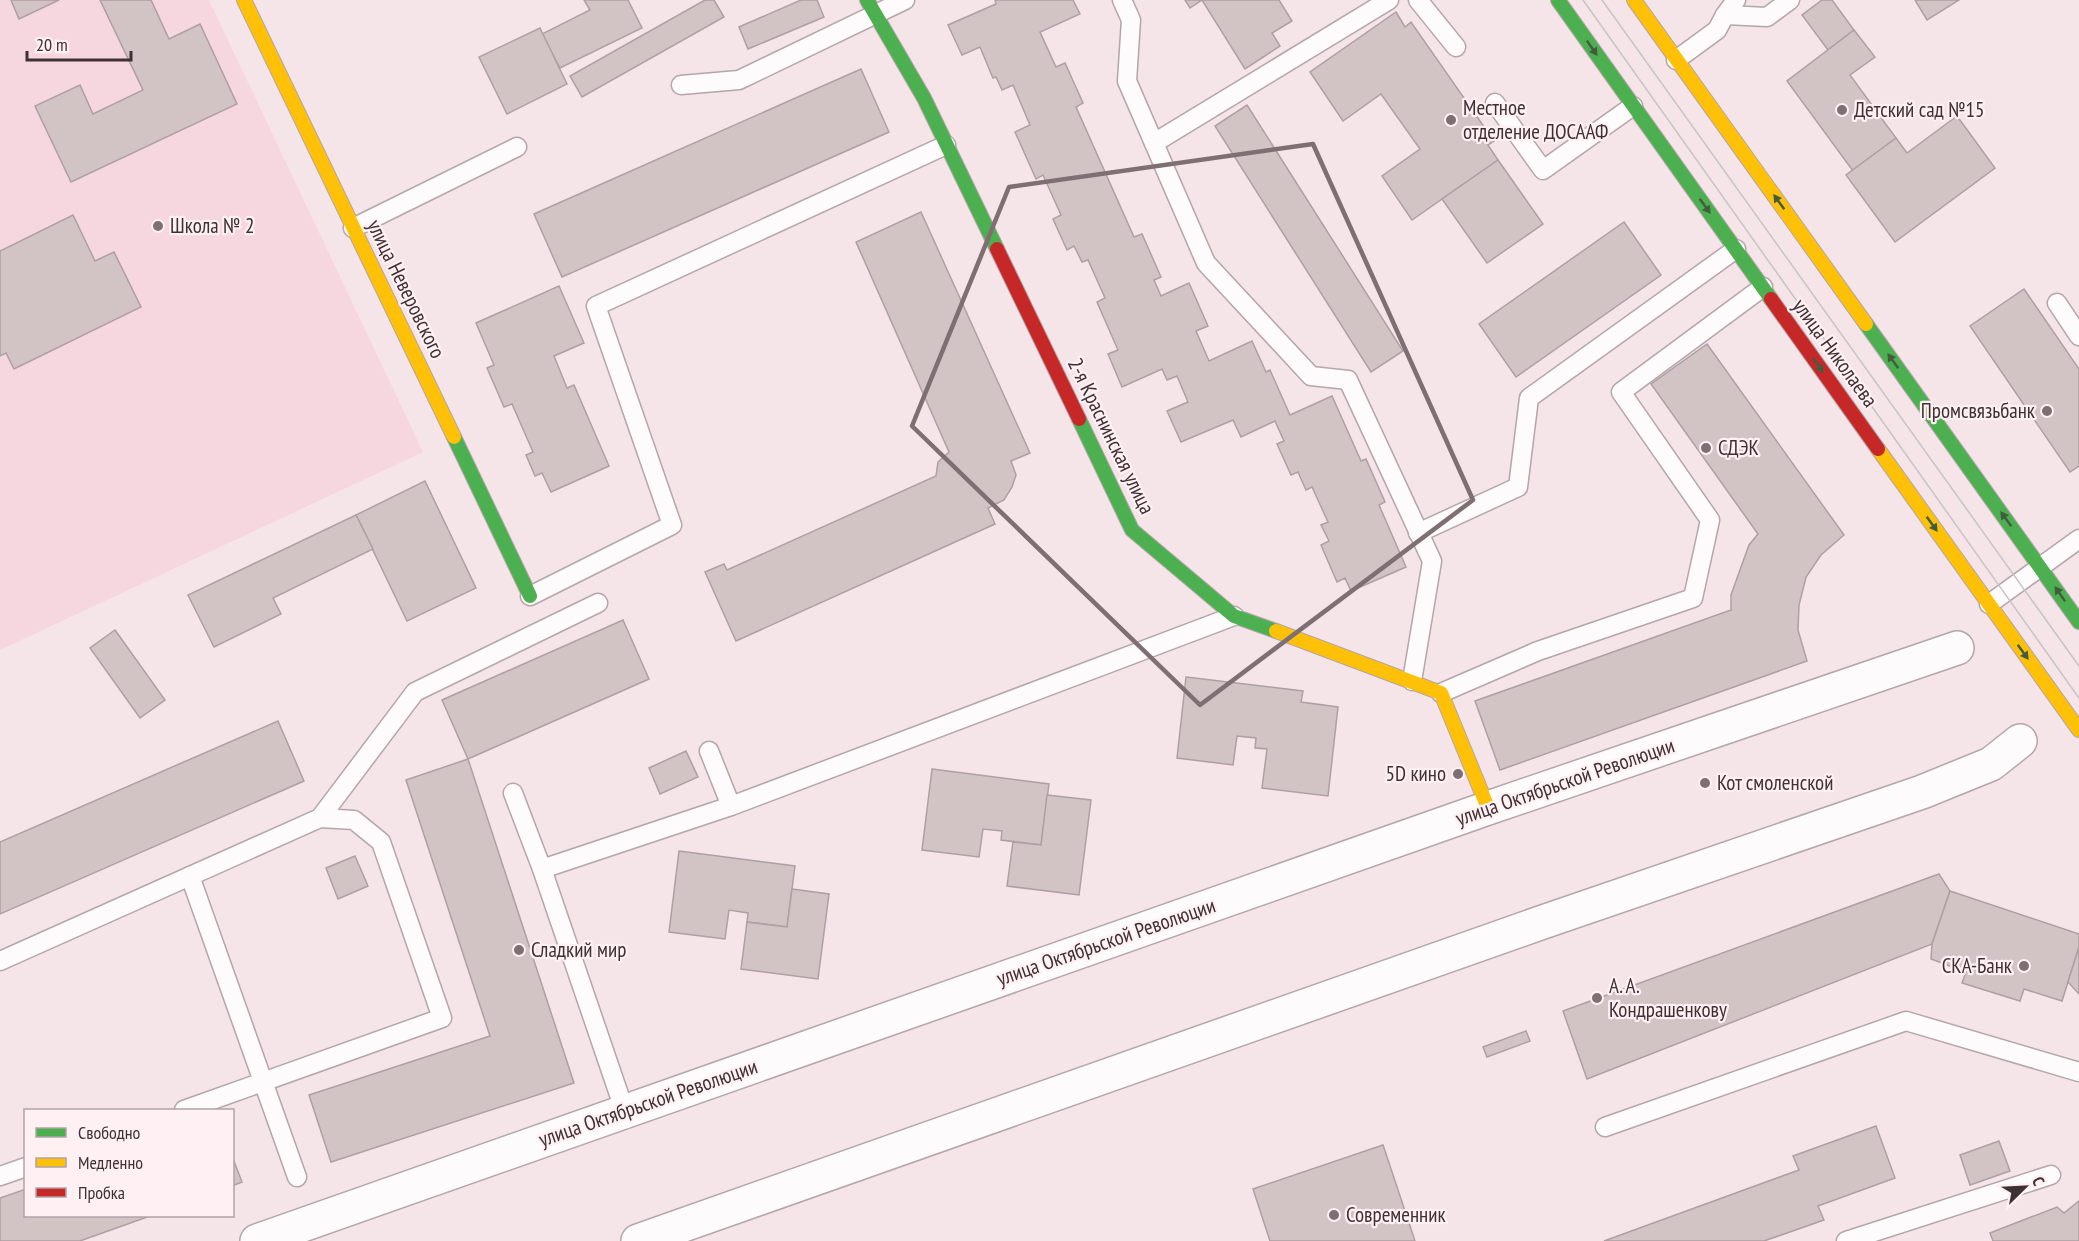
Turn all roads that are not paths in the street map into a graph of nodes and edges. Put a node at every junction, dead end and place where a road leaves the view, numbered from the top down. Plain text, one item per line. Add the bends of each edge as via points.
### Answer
1 (244, 0) edge
2 (905, 0) edge
3 (1122, 0) edge
4 (1389, 0) edge
5 (1418, 0) edge
6 (1558, 0) edge
7 (1634, 0) edge
8 (1736, 0) edge
9 (1790, 0) edge
10 (871, 8) edge
11 (1725, 15) junction
12 (1456, 47) dead end
13 (1676, 60) junction
14 (681, 85) dead end
15 (1495, 103) dead end
16 (1633, 106) junction
17 (1154, 143) junction
18 (946, 145) junction
19 (517, 147) dead end
20 (353, 228) junction
21 (1736, 249) junction
22 (1763, 287) junction
23 (2057, 303) dead end
24 (2079, 336) edge
25 (1418, 533) junction
26 (2079, 539) edge
27 (2040, 566) junction
28 (530, 596) joint
29 (598, 603) dead end
30 (1989, 604) junction
31 (1234, 616) junction
32 (2079, 622) edge
33 (1957, 648) dead end
34 (1412, 681) junction
35 (1441, 693) junction
36 (2079, 730) edge
37 (2020, 741) dead end
38 (709, 751) dead end
39 (513, 793) dead end
40 (731, 806) junction
41 (1488, 808) junction
42 (320, 818) junction
43 (542, 869) junction
44 (190, 876) junction
45 (0, 961) edge
46 (2079, 1072) edge
47 (264, 1082) junction
48 (187, 1109) edge
49 (625, 1112) junction
50 (1605, 1127) dead end
51 (24, 1168) edge
52 (2050, 1175) dead end
53 (0, 1176) edge
54 (297, 1177) dead end
55 (257, 1241) edge
56 (638, 1241) edge
57 (1846, 1241) edge

1 - 20 street, улица Неверовского
2 - 10 lane
3 - 17 lane via 1131,20 1127,81
4 - 17 lane
5 - 12 lane
6 -> 16 street, улица Николаева
7 - 13 street, улица Николаева
8 - 11 lane
9 - 11 lane via 1767,17
10 - 14 lane via 740,80
10 - 18 street, 2-я Краснинская улица via 924,98
11 - 13 lane via 1717,30
27 -> 13 street, улица Николаева
15 - 16 lane via 1543,170
16 -> 21 street, улица Николаева
17 - 25 lane via 1206,263 1311,376 1348,380
18 - 28 lane via 596,306 672,525
18 - 31 street, 2-я Краснинская улица via 1132,530
19 - 20 lane
20 - 28 street, улица Неверовского
21 - 22 street, улица Николаева
21 - 25 lane via 1529,398 1518,487
22 -> 30 street, улица Николаева
22 - 35 lane via 1621,392 1710,520 1693,598 1538,651
23 - 24 lane
25 - 34 lane via 1432,561
26 - 27 lane
27 - 30 lane
32 -> 27 street, улица Николаева
29 - 42 lane via 416,692
30 -> 36 street, улица Николаева
31 - 34 street, 2-я Краснинская улица
31 - 40 lane
33 - 41 street, улица Октябрьской Революции
34 - 35 street, 2-я Краснинская улица
35 - 41 street
37 - 56 street via 1991,764 1922,792
38 - 40 lane
39 - 43 lane
40 - 43 lane
41 - 49 street, улица Октябрьской Революции
42 - 44 lane
42 - 47 lane via 354,820 381,842 442,1018
43 - 49 lane
44 - 45 lane
44 - 47 lane
46 - 50 lane via 1906,1021
47 - 48 lane
47 - 54 lane
49 - 55 street, улица Октябрьской Революции
51 - 53 lane
52 - 57 lane

